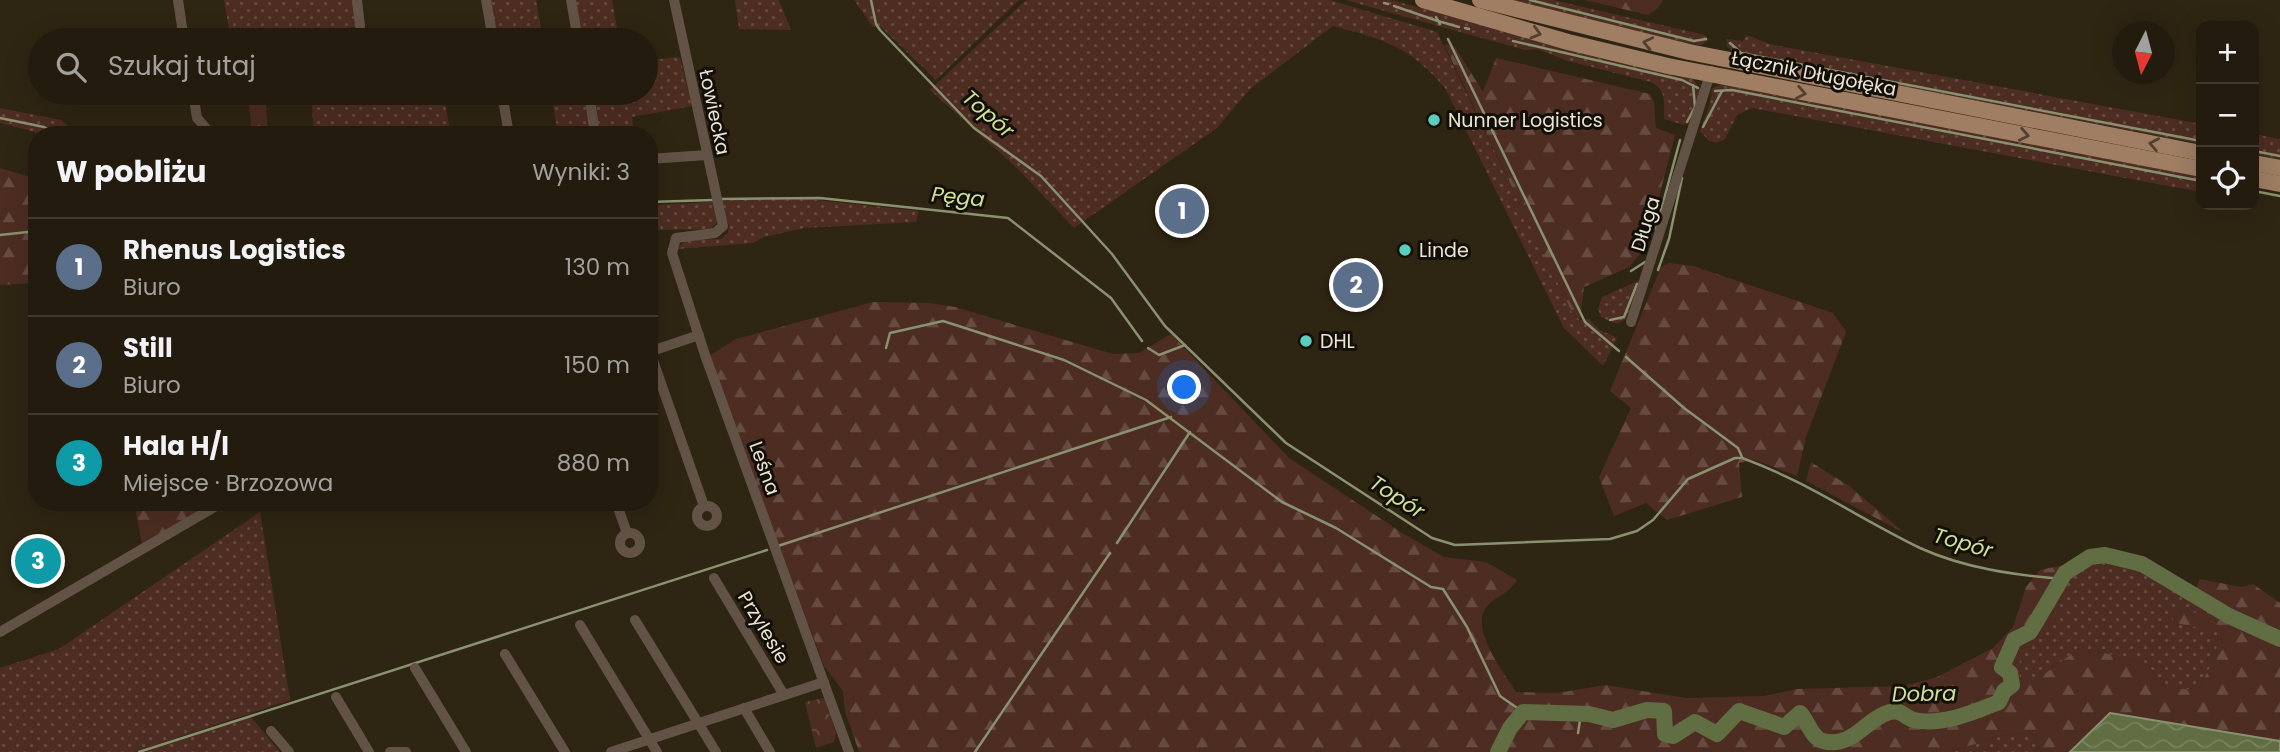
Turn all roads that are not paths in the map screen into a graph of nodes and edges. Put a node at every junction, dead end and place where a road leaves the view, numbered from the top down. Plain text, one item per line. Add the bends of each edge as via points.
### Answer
1 (178, 0) edge
2 (357, 0) edge
3 (486, 0) edge
4 (571, 0) edge
5 (674, 0) edge
6 (1423, 0) edge
7 (1480, 0) edge
8 (360, 26) dead end
9 (182, 28) edge
10 (491, 28) edge
11 (576, 28) edge
12 (1714, 57) junction
13 (1710, 74) junction
14 (195, 105) edge
15 (504, 105) edge
16 (591, 105) edge
17 (204, 126) edge
18 (508, 126) edge
19 (594, 126) edge
20 (2196, 152) edge
21 (706, 155) junction
22 (658, 158) edge
23 (2259, 164) edge
24 (2196, 168) edge
25 (2280, 168) edge
26 (2259, 180) edge
27 (2280, 184) edge
28 (721, 230) joint
29 (1631, 322) dead end
30 (699, 335) junction
31 (658, 349) edge
32 (658, 377) edge
33 (704, 506) dead end
34 (208, 511) edge
35 (619, 511) edge
36 (627, 533) dead end
37 (714, 579) dead end
38 (635, 620) dead end
39 (580, 625) dead end
40 (0, 632) edge
41 (506, 654) dead end
42 (415, 668) dead end
43 (824, 682) junction
44 (784, 695) junction
45 (336, 697) dead end
46 (744, 709) junction
47 (699, 724) junction
48 (271, 731) dead end
49 (650, 740) junction
50 (289, 752) edge
51 (369, 752) edge
52 (390, 752) edge
53 (406, 752) edge
54 (466, 752) edge
55 (565, 752) edge
56 (611, 752) edge
57 (657, 752) edge
58 (716, 752) edge
59 (770, 752) edge
60 (849, 752) edge

1 - 9 street
2 - 8 street
3 - 10 street
4 - 11 street
5 - 21 street, Łowiecka
6 -> 13 main road, Łącznik Długołęka via 1568,42
12 -> 7 main road, Łącznik Długołęka
12 - 13 street, Długa
20 -> 12 main road, Łącznik Długołęka
13 -> 24 main road, Łącznik Długołęka
13 - 29 street, Długa
14 - 17 street
15 - 18 street
16 - 19 street
21 - 22 street
21 - 28 street, Łowiecka
23 - 25 main road
26 - 27 main road
28 - 30 street, Leśna via 682,235 672,244
30 - 31 street
30 - 43 street, Leśna
32 - 33 street
34 - 40 street
35 - 36 street
37 - 44 street, Przylesie
38 - 47 street
39 - 49 street
41 - 55 street
42 - 54 street
43 - 44 street, Przylesie
43 - 60 street, Leśna
44 - 46 street, Przylesie
45 - 51 street
46 - 47 street, Przylesie
46 - 59 street
47 - 49 street, Przylesie
47 - 58 street
48 - 50 street
49 - 56 street, Przylesie
49 - 57 street
52 - 53 street

